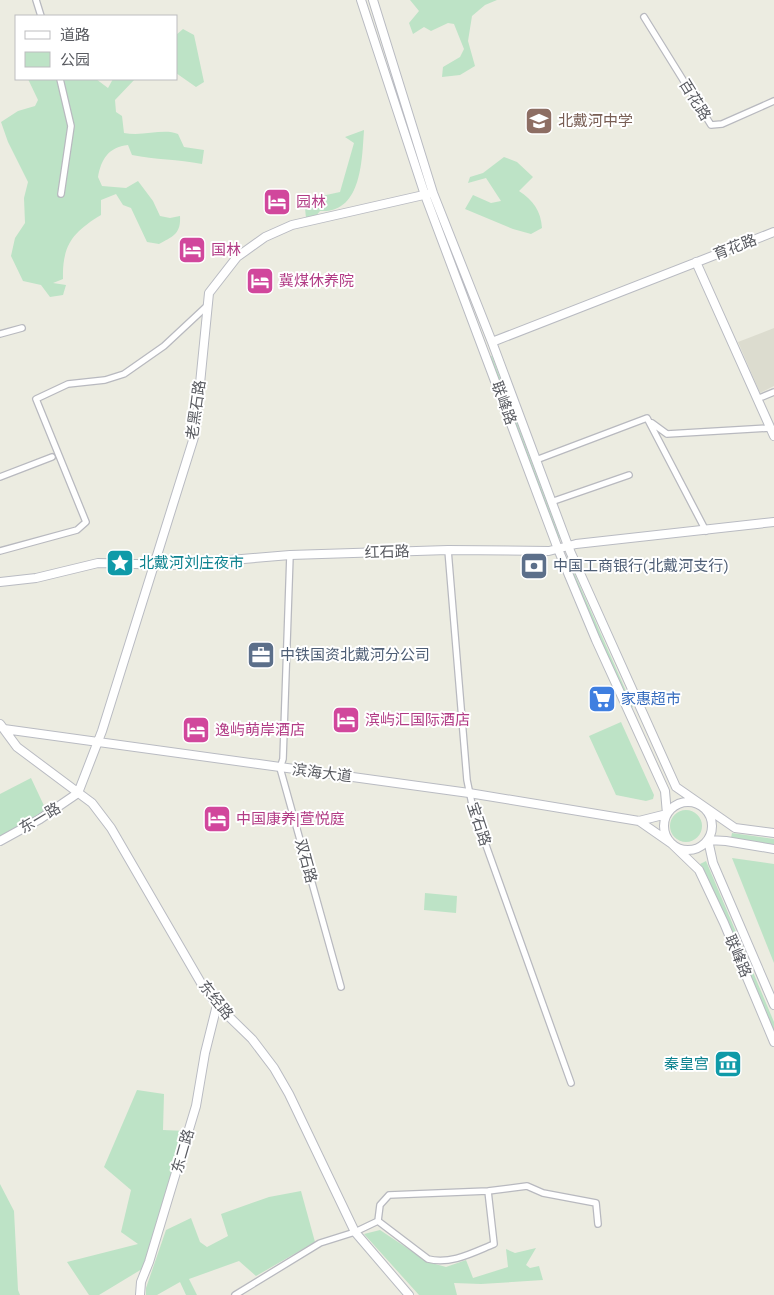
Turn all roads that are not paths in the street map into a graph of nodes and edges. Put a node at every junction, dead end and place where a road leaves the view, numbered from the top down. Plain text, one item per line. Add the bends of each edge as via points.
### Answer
1 (36, 0) edge
2 (361, 0) edge
3 (373, 0) edge
4 (41, 15) edge
5 (644, 17) dead end
6 (60, 80) edge
7 (774, 102) edge
8 (61, 194) dead end
9 (429, 194) junction
10 (774, 232) edge
11 (696, 262) junction
12 (208, 305) junction
13 (22, 328) dead end
14 (0, 334) edge
15 (492, 342) junction
16 (482, 345) junction
17 (774, 392) edge
18 (757, 399) junction
19 (647, 418) junction
20 (770, 428) junction
21 (774, 436) edge
22 (52, 457) dead end
23 (536, 460) junction
24 (629, 475) dead end
25 (0, 477) edge
26 (551, 502) junction
27 (774, 522) edge
28 (706, 531) junction
29 (568, 546) junction
30 (558, 549) junction
31 (448, 550) junction
32 (0, 551) edge
33 (290, 555) junction
34 (152, 565) junction
35 (0, 582) edge
36 (2, 726) edge
37 (97, 743) junction
38 (280, 768) junction
39 (78, 793) junction
40 (469, 793) junction
41 (701, 805) junction
42 (667, 814) junction
43 (639, 821) junction
44 (774, 833) edge
45 (708, 840) junction
46 (0, 841) edge
47 (672, 844) junction
48 (774, 849) edge
49 (341, 987) dead end
50 (217, 1005) junction
51 (774, 1005) edge
52 (774, 1042) edge
53 (571, 1084) dead end
54 (488, 1191) junction
55 (378, 1221) junction
56 (598, 1224) dead end
57 (354, 1232) junction
58 (140, 1295) edge
59 (235, 1295) edge
60 (409, 1295) edge

1 - 4 street
2 - 9 main road, 联峰路
3 - 9 main road, 联峰路
5 - 7 street, 百花路 via 711,125 722,124
6 - 8 street via 71,126
9 - 12 main road, 老黑石路 via 292,224 265,237 237,257 209,293
9 - 15 main road, 联峰路
9 - 16 main road, 联峰路
10 - 11 main road, 育花路
11 - 15 main road, 育花路
11 - 18 main road
12 - 32 street via 164,346 124,374 105,380 68,384 36,399 86,522 77,530
12 - 34 main road, 老黑石路 via 195,434
13 - 14 street
15 - 16 street
15 - 23 main road, 联峰路
16 - 30 main road, 联峰路
17 - 18 street
18 - 20 main road
19 - 20 street via 667,434
19 - 23 street
19 - 28 street
20 - 21 main road
22 - 25 street
23 - 26 main road, 联峰路
24 - 26 street
26 - 29 main road, 联峰路
27 - 28 main road, 红石路
28 - 29 main road, 红石路
29 - 30 main road, 红石路
29 - 41 main road, 联峰路 via 676,787
30 - 31 main road, 红石路
30 - 42 main road, 联峰路 via 666,791
31 - 33 main road, 红石路
31 - 40 street, 宝石路
33 - 34 main road, 红石路
33 - 38 street, 双石路
34 - 35 main road, 红石路 via 98,563 36,578
34 - 37 main road, 老黑石路
36 - 37 main road, 滨海大道
36 - 39 main road, 东经路 via 17,747
37 - 38 main road, 滨海大道
37 - 39 main road, 老黑石路
38 - 40 main road, 滨海大道
38 - 49 street, 双石路
39 - 46 main road, 东一路
39 - 50 main road, 东经路 via 92,803 110,828
40 - 43 main road, 滨海大道
40 - 53 street, 宝石路
41 - 42 main road via 694,802 678,804
41 - 44 main road via 735,828
41 - 45 main road via 707,810 712,825
42 - 43 main road
42 - 47 main road via 665,830
43 - 47 main road
45 - 47 main road via 695,849
45 - 48 main road
45 - 51 main road, 联峰路 via 713,863
47 - 52 main road, 联峰路 via 699,870
50 - 57 main road, 东经路 via 252,1039 290,1094
50 - 58 main road, 东二路 via 196,1106 141,1282
54 - 55 street via 389,1195 380,1205
54 - 55 street via 494,1244 459,1258 438,1262 428,1259
54 - 56 street via 527,1186 543,1193 596,1203
55 - 57 street
57 - 59 street via 320,1243
57 - 60 main road, 东经路

